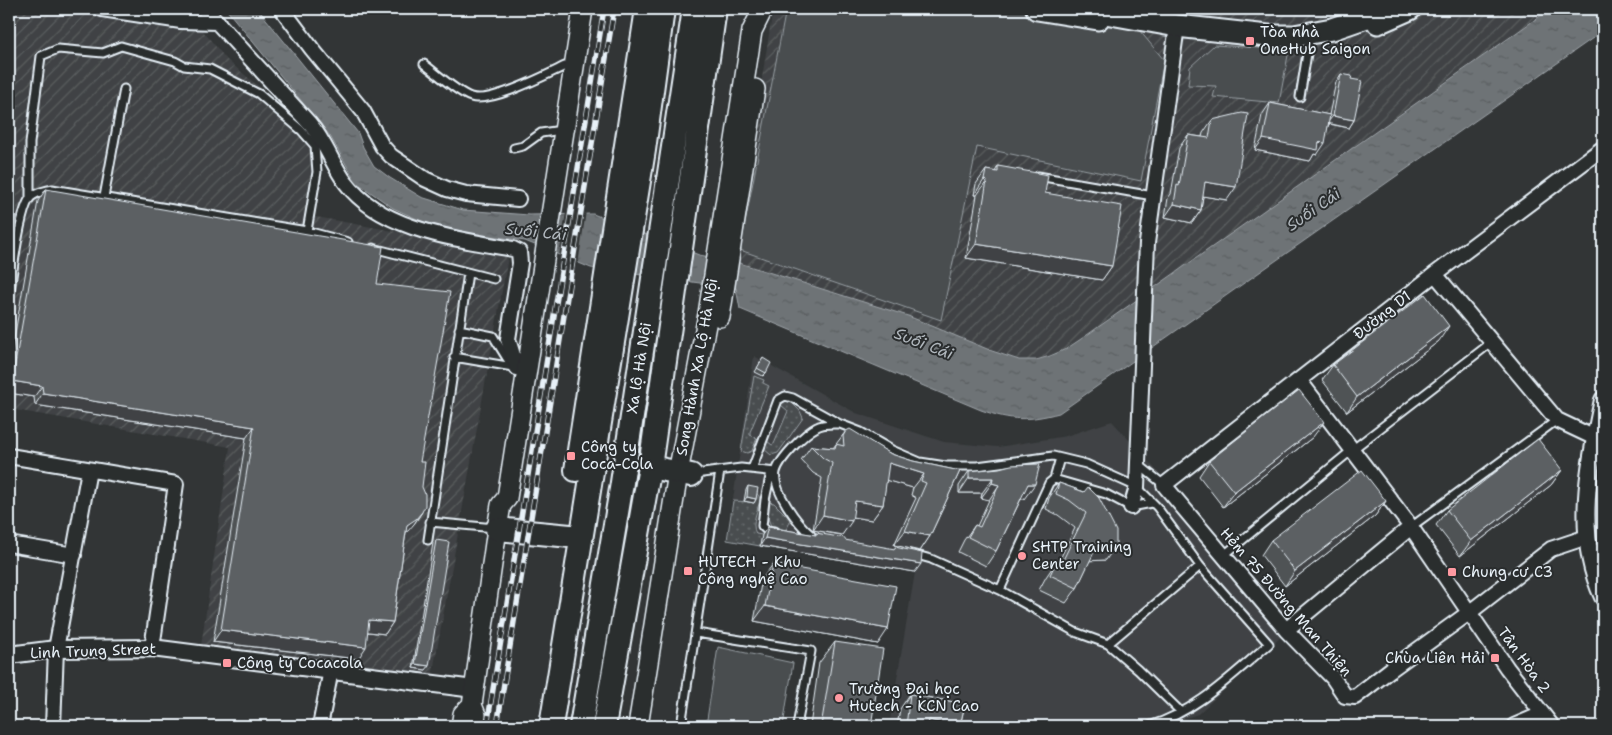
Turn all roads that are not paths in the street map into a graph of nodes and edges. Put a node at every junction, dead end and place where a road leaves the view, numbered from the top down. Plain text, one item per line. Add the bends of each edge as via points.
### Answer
1 (102, 9) edge
2 (205, 9) edge
3 (282, 9) edge
4 (574, 9) edge
5 (583, 9) edge
6 (647, 9) edge
7 (663, 9) edge
8 (715, 9) edge
9 (764, 9) edge
10 (1037, 9) edge
11 (1083, 9) edge
12 (1390, 9) edge
13 (1410, 9) edge
14 (695, 11) edge
15 (1125, 16) junction
16 (1179, 18) edge
17 (218, 22) junction
18 (1332, 30) junction
19 (1310, 34) junction
20 (424, 64) dead end
21 (565, 66) junction
22 (124, 89) dead end
23 (1300, 97) dead end
24 (556, 143) junction
25 (514, 148) dead end
26 (1603, 148) edge
27 (635, 149) junction
28 (1031, 175) edge
29 (1153, 196) junction
30 (104, 197) junction
31 (30, 198) junction
32 (518, 199) dead end
33 (306, 231) junction
34 (354, 243) edge
35 (364, 246) edge
36 (468, 273) junction
37 (1435, 274) junction
38 (494, 279) dead end
39 (536, 284) junction
40 (9, 299) edge
41 (459, 329) junction
42 (1492, 342) junction
43 (454, 358) junction
44 (514, 367) junction
45 (1299, 380) junction
46 (1603, 400) edge
47 (1558, 420) junction
48 (840, 424) junction
49 (1595, 438) junction
50 (1352, 450) junction
51 (9, 456) edge
52 (1060, 458) junction
53 (1137, 463) junction
54 (650, 467) junction
55 (752, 469) junction
56 (89, 470) junction
57 (720, 471) junction
58 (774, 472) junction
59 (685, 474) junction
60 (1054, 479) junction
61 (1164, 485) junction
62 (1137, 487) junction
63 (1152, 503) junction
64 (501, 505) junction
65 (1131, 507) junction
66 (430, 522) junction
67 (1411, 527) junction
68 (497, 529) junction
69 (784, 532) edge
70 (802, 534) edge
71 (811, 535) junction
72 (574, 536) junction
73 (819, 537) edge
74 (1587, 537) junction
75 (428, 540) dead end
76 (9, 544) edge
77 (908, 552) edge
78 (1597, 553) edge
79 (74, 555) junction
80 (1224, 556) junction
81 (1200, 566) junction
82 (1000, 590) junction
83 (1603, 597) edge
84 (1470, 612) junction
85 (1286, 630) junction
86 (696, 633) junction
87 (1108, 644) junction
88 (152, 648) junction
89 (56, 649) junction
90 (9, 655) edge
91 (331, 670) junction
92 (473, 697) junction
93 (1181, 712) junction
94 (1542, 714) junction
95 (53, 726) edge
96 (320, 726) edge
97 (461, 726) edge
98 (474, 726) edge
99 (536, 726) edge
100 (551, 726) edge
101 (581, 726) edge
102 (604, 726) edge
103 (638, 726) edge
104 (649, 726) edge
105 (682, 726) edge
106 (797, 726) edge
107 (1149, 726) edge
108 (1514, 726) edge
109 (1552, 726) edge

1 - 17 street via 181,21
2 - 17 street
3 - 32 street via 363,111 391,156 425,179 447,189
4 - 21 main road
5 - 24 main road
6 - 27 highway, Xa lộ Hà Nội
7 - 27 highway, Xa lộ Hà Nội
8 - 54 highway, Xa lộ Hà Nội
9 - 59 main road, Song Hành Xa Lộ Hà Nội via 764,32 738,160
10 - 15 main road via 1105,20
11 - 15 main road
12 - 18 main road
13 - 18 main road via 1360,29 1348,32
14 - 101 highway, Xa lộ Hà Nội
15 - 16 main road
16 - 19 main road via 1268,36
16 - 29 street
17 - 44 street via 310,124 346,184 361,199 382,214 421,230 519,252 508,338
18 - 19 main road
19 - 23 lane
20 - 21 lane via 472,98 489,97 527,84
21 - 24 main road
22 - 30 lane
24 - 25 lane via 541,133 523,146
24 - 39 main road
26 - 37 street, Đường D1
27 - 72 highway, Xa lộ Hà Nội
28 - 29 lane
29 - 53 street via 1147,243
30 - 31 lane via 52,189
30 - 33 lane
31 - 33 lane via 30,143 41,56 58,49 102,53 121,46 184,66 210,69 259,94 301,130 315,146 317,172
31 - 40 lane via 22,214
33 - 34 lane
35 - 36 lane
36 - 38 lane
36 - 41 lane
37 - 42 street
37 - 45 street, Đường D1
39 - 44 main road
39 - 64 main road via 507,498
41 - 43 lane
41 - 44 lane via 494,336
42 - 47 street
42 - 50 lane
43 - 44 lane
43 - 66 lane
44 - 64 main road via 496,497
45 - 50 street, Tân Hòa 2
45 - 61 street, Đường D1
46 - 49 street
47 - 49 street
47 - 67 lane
48 - 52 lane via 929,464 977,466 1028,458
48 - 55 lane via 785,396 778,400
48 - 58 lane via 818,426 807,433 795,443
49 - 74 street via 1588,490
50 - 67 street, Tân Hòa 2
50 - 80 lane
51 - 56 street
52 - 60 lane
52 - 62 lane via 1086,464
53 - 61 lane, Hẻm 75 Đường Man Thiện
53 - 62 street
54 - 59 highway
54 - 102 highway, Xa lộ Hà Nội
55 - 57 lane
55 - 58 lane
56 - 79 street
56 - 88 street via 176,484
57 - 59 lane
57 - 86 lane
58 - 69 lane via 765,500 762,526 766,530
58 - 71 lane via 786,504 801,527
59 - 103 main road, Song Hành Xa Lộ Hà Nội
59 - 104 main road, Song Hành Xa Lộ Hà Nội
60 - 65 lane via 1106,494
60 - 82 lane
61 - 80 street, Hẻm 75 Đường Man Thiện
62 - 63 lane
62 - 65 street
63 - 65 lane
63 - 81 lane
64 - 68 main road
66 - 68 lane
66 - 75 lane
67 - 84 street, Tân Hòa 2
67 - 85 street
68 - 72 highway
68 - 92 main road
70 - 71 lane
71 - 73 lane
72 - 99 highway, Xa lộ Hà Nội
72 - 100 highway, Xa lộ Hà Nội
74 - 78 street
74 - 84 street, Hẻm 75 Đường Man Thiện via 1551,550
76 - 79 street
77 - 82 lane
78 - 83 street via 1598,586
79 - 89 street
80 - 85 street, Hẻm 75 Đường Man Thiện
81 - 87 lane
81 - 93 lane via 1269,644 1203,699
82 - 87 lane via 1075,632
84 - 85 street, Hẻm 75 Đường Man Thiện via 1355,697 1345,696 1333,678
84 - 94 street, Tân Hòa 2
86 - 105 lane
86 - 106 lane via 811,651
87 - 93 lane
88 - 89 street, Linh Trung Street
88 - 91 street, Linh Trung Street
89 - 90 street, Linh Trung Street
89 - 95 street
91 - 92 street, Linh Trung Street
91 - 96 street
92 - 97 main road via 463,714
92 - 98 main road
93 - 107 lane
94 - 108 street
94 - 109 street, Tân Hòa 2

